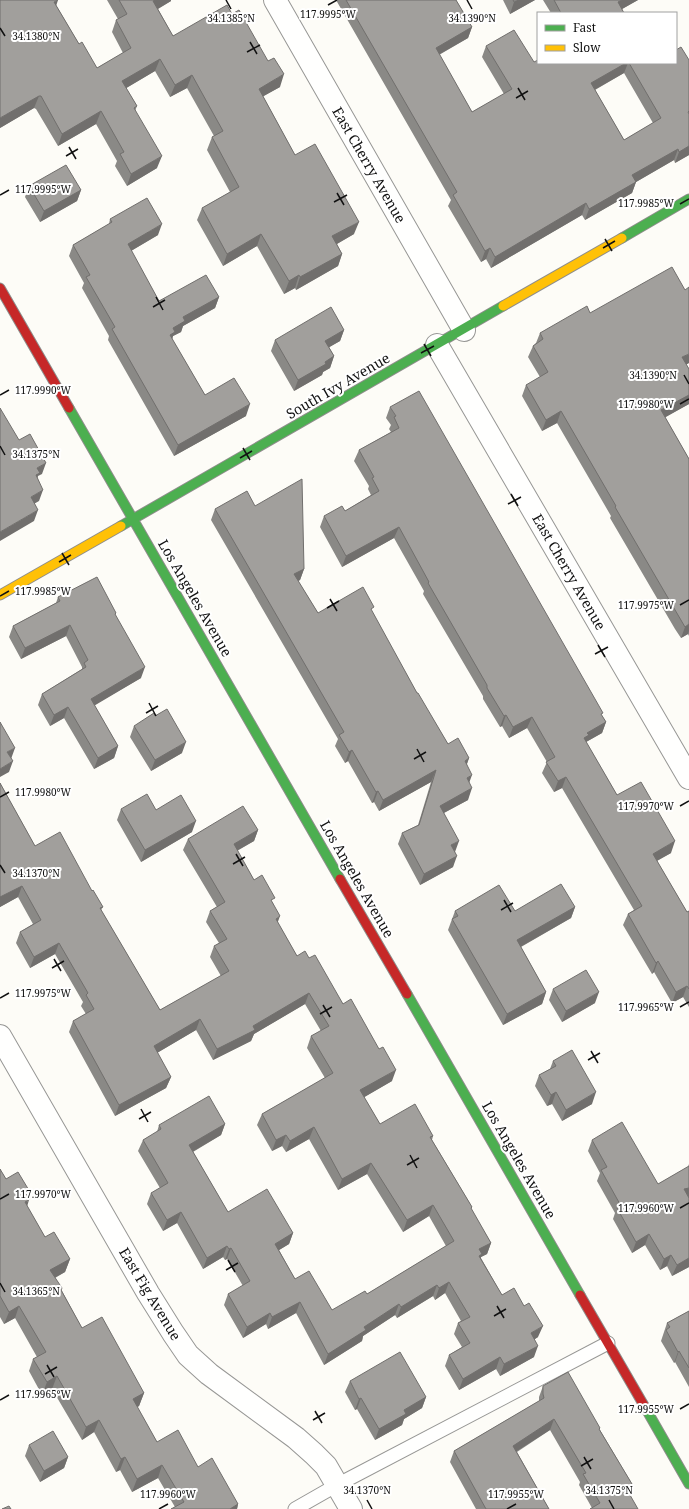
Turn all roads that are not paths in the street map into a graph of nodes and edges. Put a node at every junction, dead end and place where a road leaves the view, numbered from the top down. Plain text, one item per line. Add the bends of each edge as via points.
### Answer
1 (275, 0) edge
2 (689, 199) edge
3 (0, 288) edge
4 (464, 330) junction
5 (437, 345) junction
6 (134, 518) junction
7 (0, 595) edge
8 (689, 778) edge
9 (0, 1036) edge
10 (608, 1343) junction
11 (689, 1484) edge
12 (337, 1485) junction
13 (295, 1509) edge
14 (351, 1509) edge

1 - 4 street, East Cherry Avenue
2 - 4 street, South Ivy Avenue
3 - 6 street, Los Angeles Avenue
4 - 5 street, South Ivy Avenue
5 - 6 street, South Ivy Avenue
5 - 8 street, East Cherry Avenue
6 - 7 street, South Ivy Avenue
6 - 10 street, Los Angeles Avenue
9 - 12 street, East Fig Avenue via 148,1293 188,1355 233,1393 296,1438 326,1466
10 - 11 street, Los Angeles Avenue
10 - 12 lane
12 - 13 lane
12 - 14 street, East Fig Avenue

